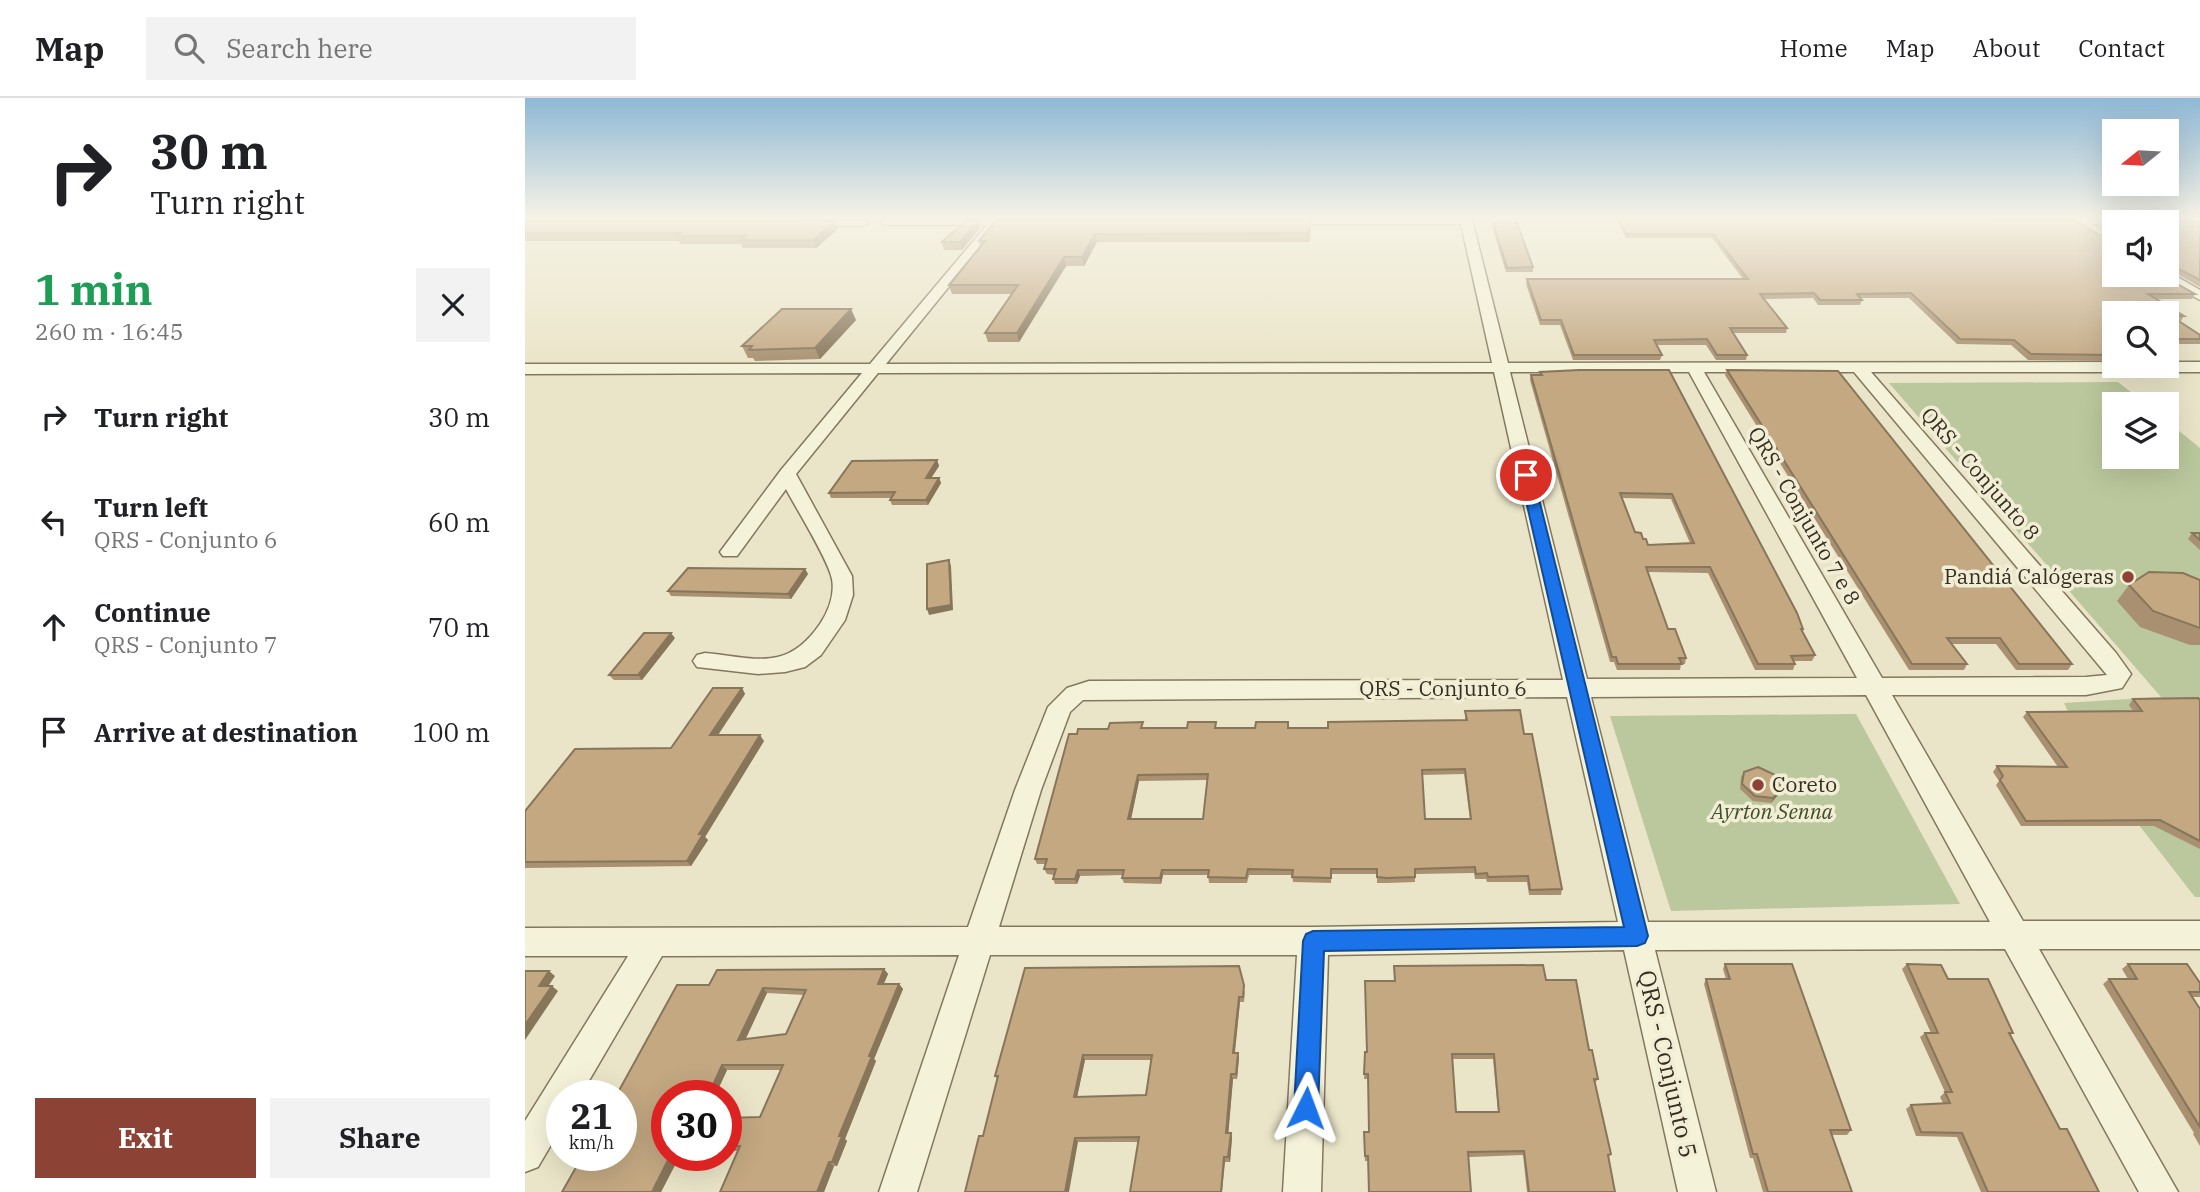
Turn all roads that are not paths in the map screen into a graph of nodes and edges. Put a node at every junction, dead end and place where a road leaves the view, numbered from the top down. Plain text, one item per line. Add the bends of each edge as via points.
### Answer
1 (957, 267) edge
2 (1477, 267) edge
3 (2179, 283) edge
4 (2200, 296) edge
5 (874, 367) junction
6 (2200, 367) edge
7 (1694, 368) junction
8 (525, 369) edge
9 (1501, 369) junction
10 (1860, 369) junction
11 (787, 474) junction
12 (730, 552) dead end
13 (705, 661) dead end
14 (2119, 674) joint
15 (1875, 687) junction
16 (1576, 688) junction
17 (2012, 934) junction
18 (2200, 934) edge
19 (1637, 936) junction
20 (654, 941) junction
21 (980, 941) junction
22 (1313, 941) junction
23 (525, 942) edge
24 (525, 1154) edge
25 (898, 1192) edge
26 (1302, 1192) edge
27 (1697, 1192) edge
28 (2159, 1192) edge

1 - 5 street
2 - 9 street
3 - 4 street
5 - 8 street
5 - 9 street
5 - 11 street
6 - 10 street
7 - 9 street
7 - 10 street
7 - 15 street, QRS - Conjunto 7 e 8
9 - 16 street
10 - 14 street, QRS - Conjunto 8
11 - 12 street
11 - 13 street via 842,576 845,588 833,621 805,657 787,664
14 - 15 street, QRS - Conjunto 6 via 2114,682 2086,686
15 - 16 street, QRS - Conjunto 6
15 - 17 street, QRS - Conjunto 7 e 8
16 - 19 street
16 - 21 street, QRS - Conjunto 6 via 1089,690 1075,694 1060,707 1028,790
17 - 18 street
17 - 19 street
17 - 28 street, QRS - Conjunto 7 e 8
19 - 22 street
19 - 27 street, QRS - Conjunto 5
20 - 21 street
20 - 23 street
20 - 24 street
21 - 22 street
21 - 25 street
22 - 26 street

